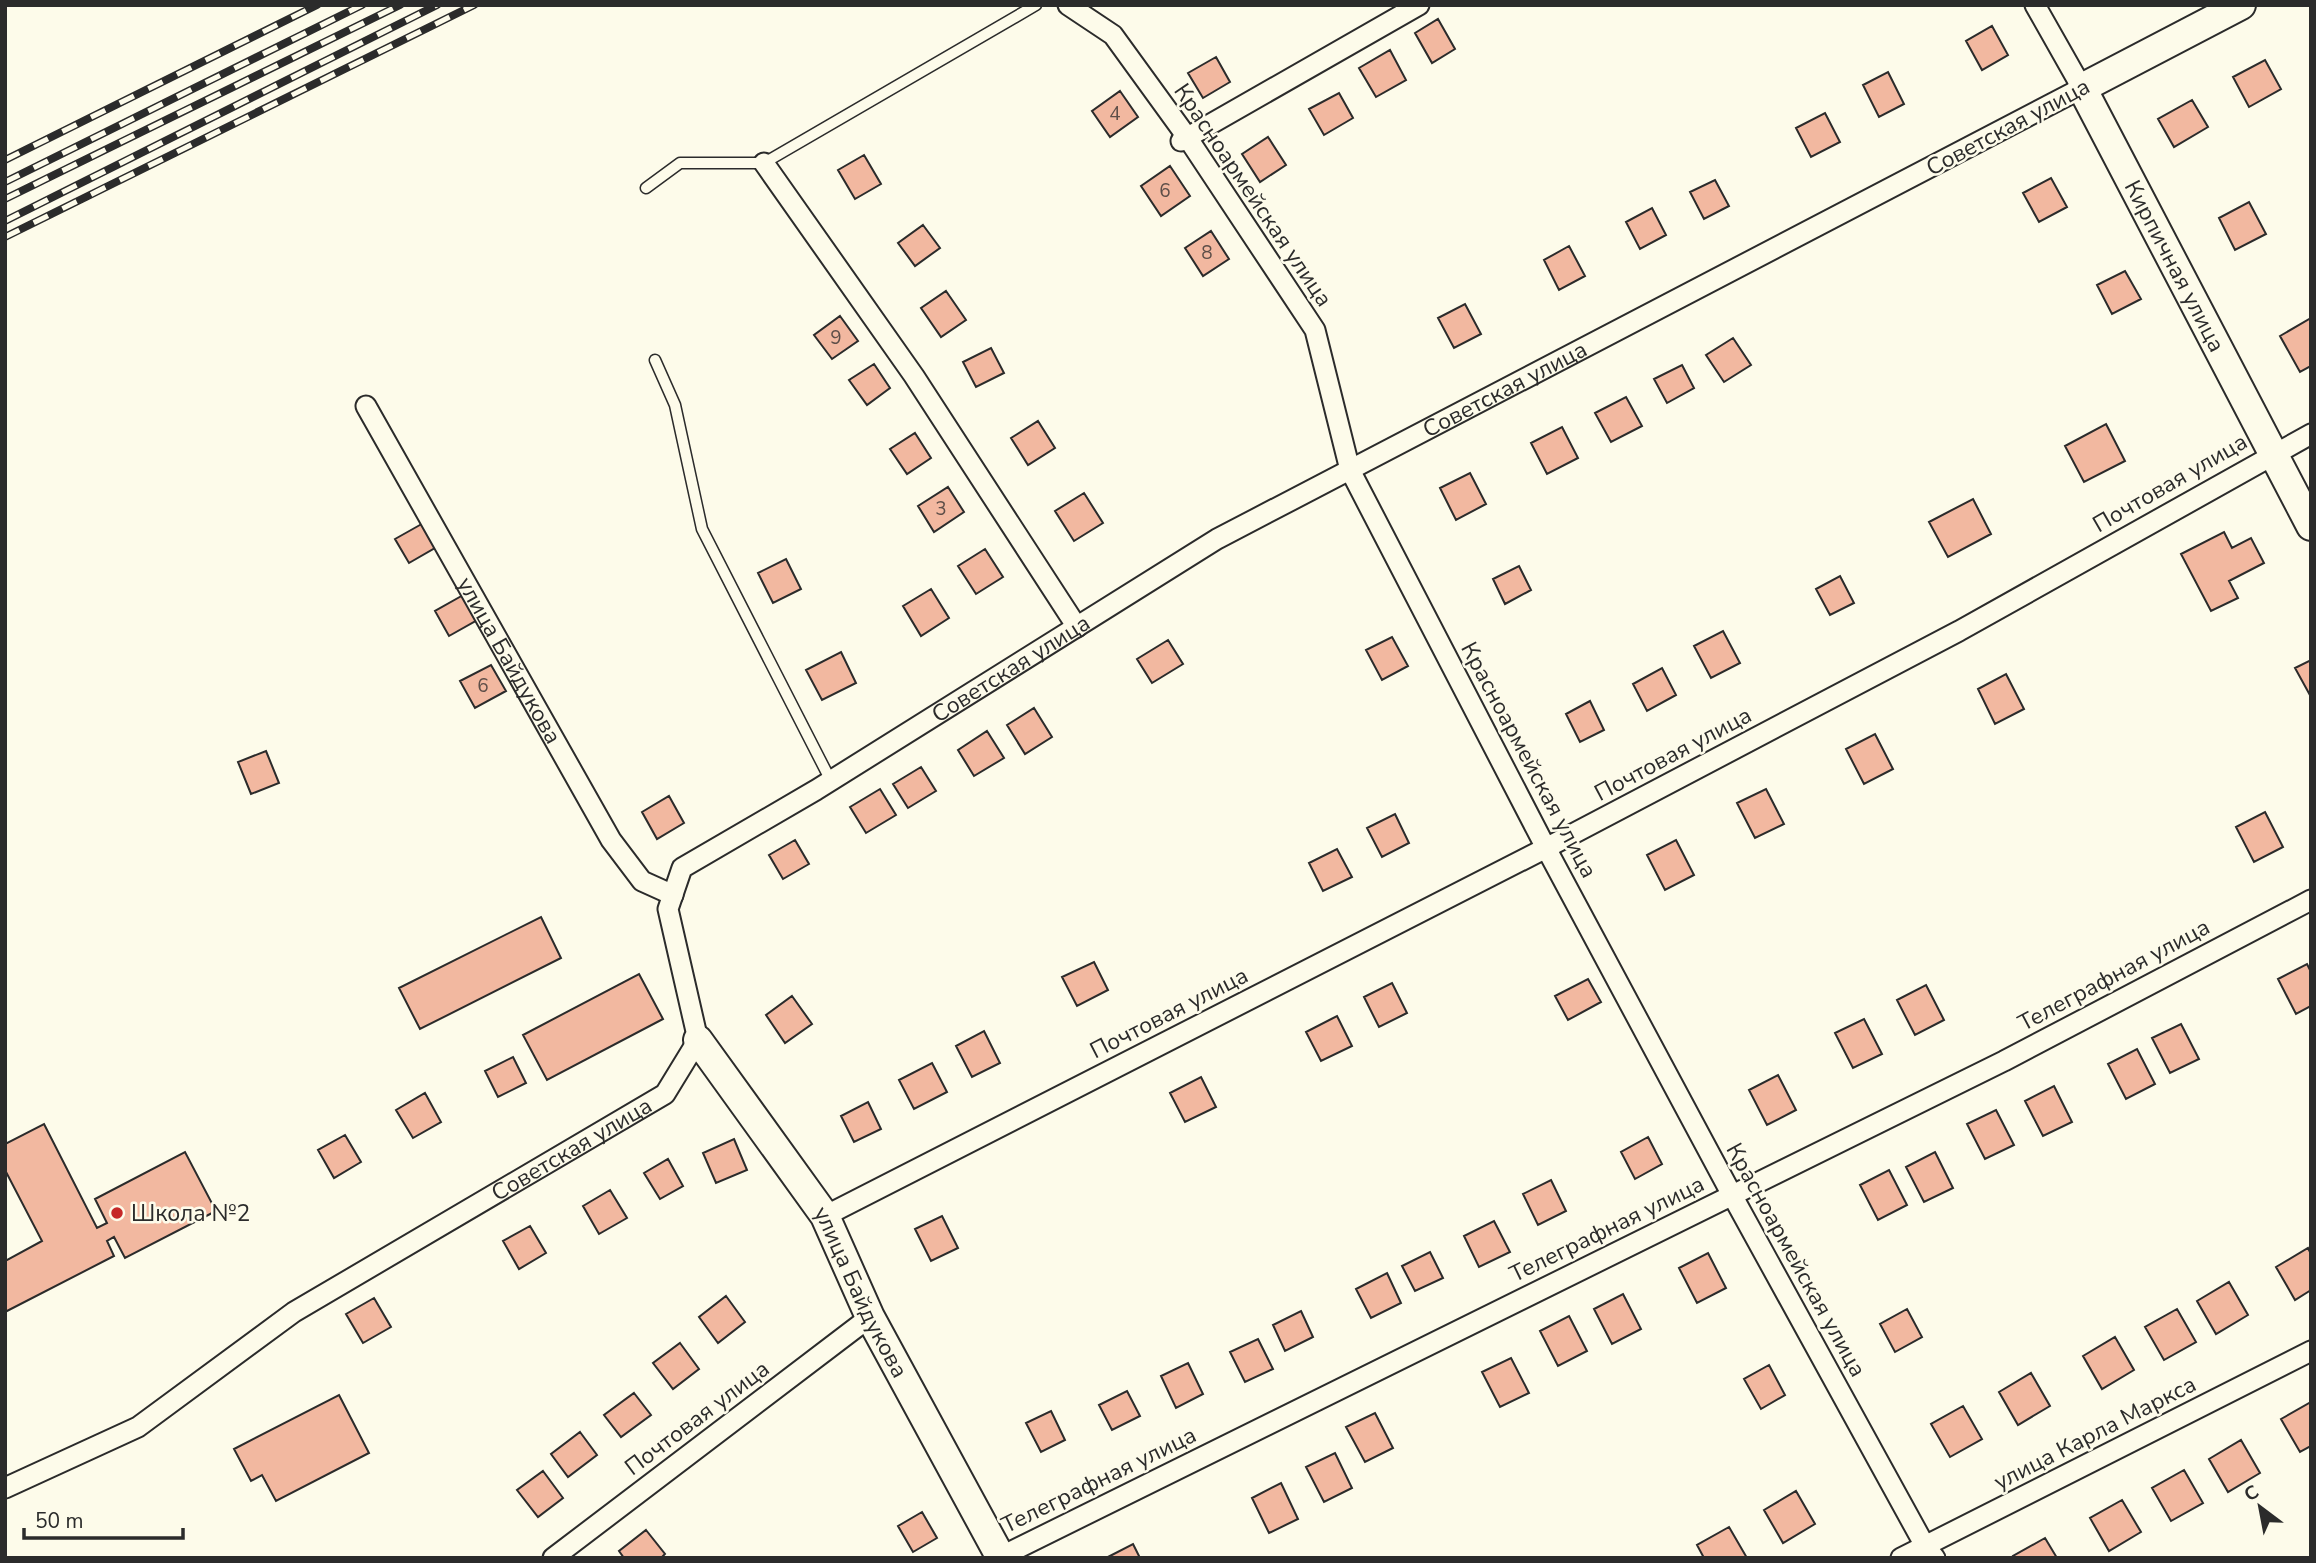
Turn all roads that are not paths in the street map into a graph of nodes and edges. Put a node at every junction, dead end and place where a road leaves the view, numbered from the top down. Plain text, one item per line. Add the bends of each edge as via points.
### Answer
1 (1036, 5) edge
2 (1068, 5) edge
3 (1419, 5) edge
4 (2035, 5) edge
5 (2241, 5) edge
6 (2082, 88) junction
7 (1184, 139) junction
8 (764, 163) junction
9 (646, 188) dead end
10 (654, 360) dead end
11 (366, 406) dead end
12 (2311, 434) edge
13 (2273, 453) junction
14 (1350, 470) junction
15 (2311, 526) edge
16 (1077, 627) junction
17 (831, 781) junction
18 (1546, 848) junction
19 (673, 895) junction
20 (2311, 900) edge
21 (698, 1040) junction
22 (1732, 1195) junction
23 (825, 1216) junction
24 (870, 1317) junction
25 (2311, 1351) edge
26 (5, 1488) edge
27 (1930, 1552) edge
28 (1000, 1557) edge
29 (553, 1558) edge
30 (1901, 1558) edge

1 - 8 lane
2 - 7 street, Красноармейская улица via 1113,35
3 - 7 street
4 - 6 street, Кирпичная улица
5 - 6 street, Советская улица
6 - 13 street, Кирпичная улица
6 - 14 street, Советская улица
7 - 14 street, Красноармейская улица via 1315,330
8 - 9 lane via 680,163
8 - 16 street via 914,376
10 - 17 lane via 675,405 702,528
11 - 19 street, улица Байдукова via 611,840 642,881
12 - 13 street, Почтовая улица
13 - 15 street, Кирпичная улица
13 - 18 street, Почтовая улица via 1959,631
14 - 16 street, Советская улица via 1217,539
14 - 18 street, Красноармейская улица
16 - 17 street, Советская улица
17 - 19 street, Советская улица via 682,868
18 - 22 street, Красноармейская улица
18 - 23 street, Почтовая улица
19 - 21 street, Советская улица via 668,909
20 - 22 street, Телеграфная улица
21 - 23 street, улица Байдукова
21 - 26 street, Советская улица via 665,1094 294,1312 138,1427
22 - 27 street, Красноармейская улица
22 - 28 street, Телеграфная улица
23 - 24 street, улица Байдукова
24 - 28 street, улица Байдукова
24 - 29 street, Почтовая улица
25 - 27 street, улица Карла Маркса
27 - 30 street, улица Карла Маркса

